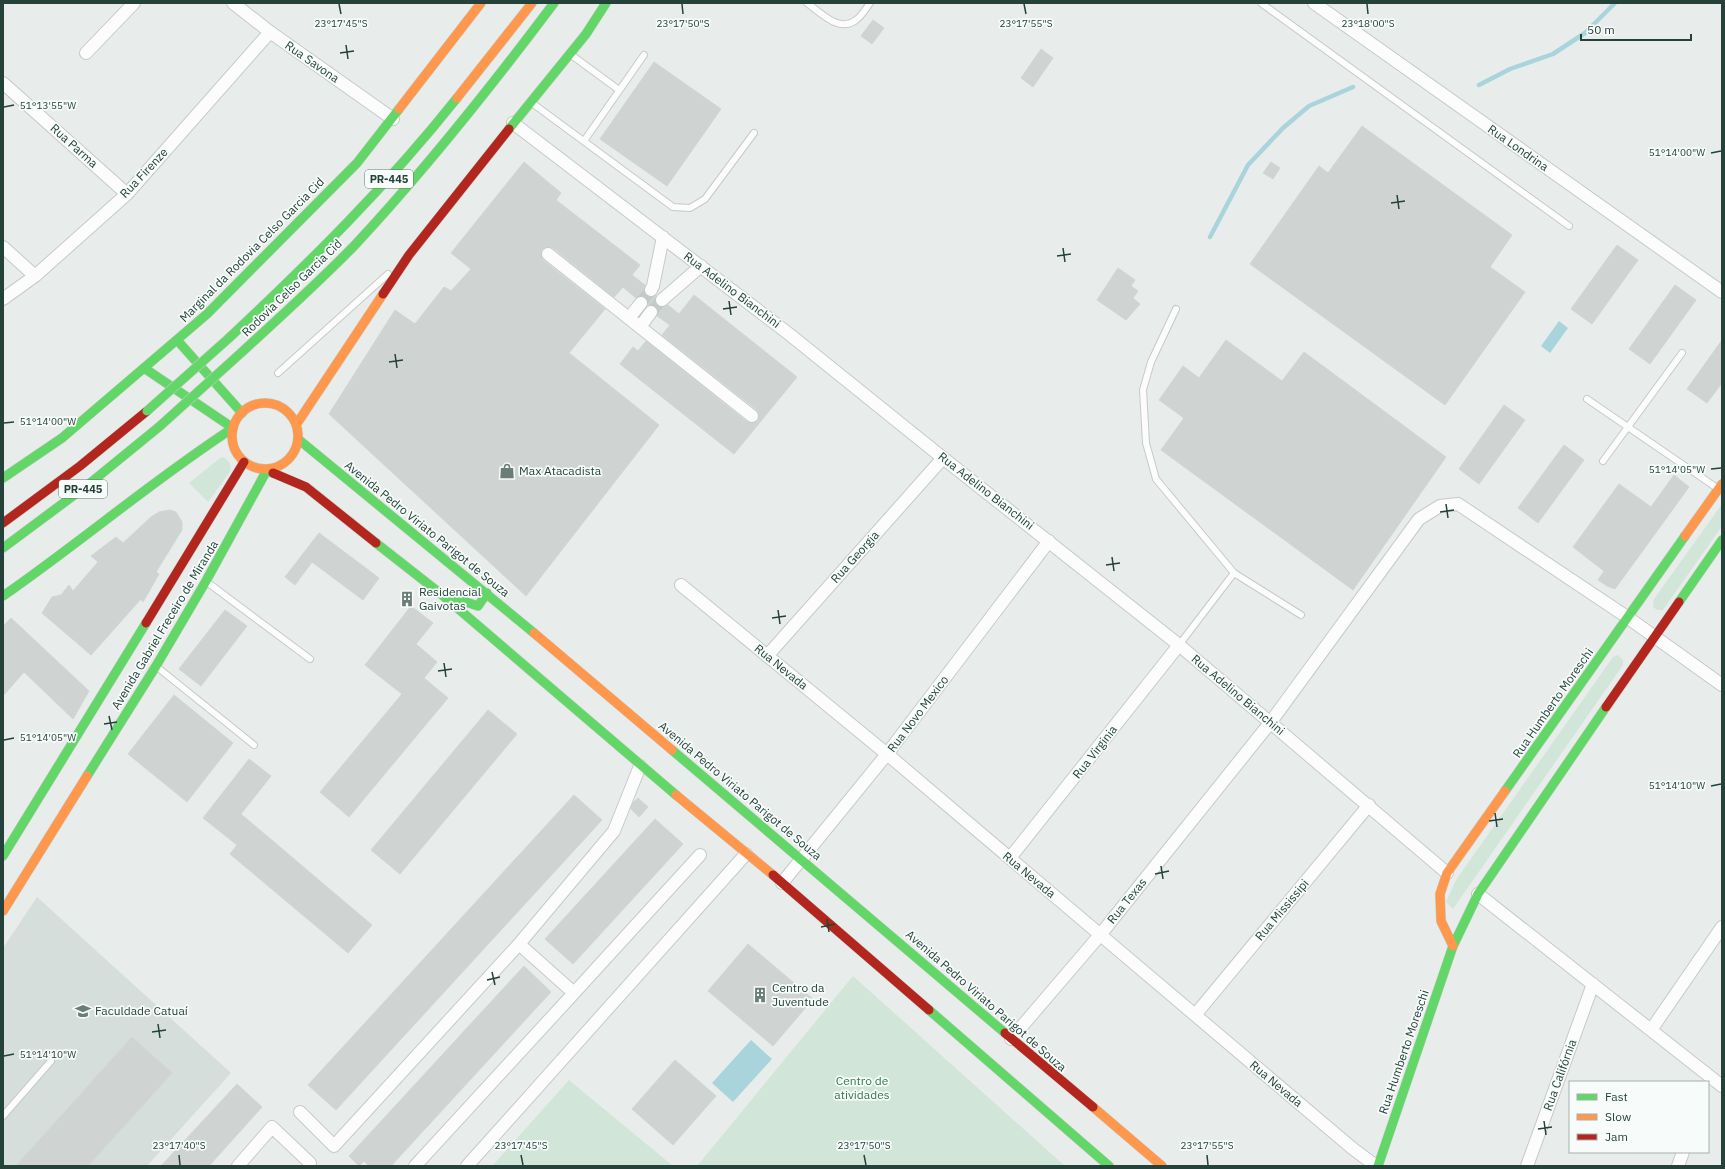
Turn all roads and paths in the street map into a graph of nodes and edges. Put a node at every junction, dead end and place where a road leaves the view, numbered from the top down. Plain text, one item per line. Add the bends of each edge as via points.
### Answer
1 (134, 3) edge
2 (233, 3) edge
3 (481, 3) edge
4 (532, 3) edge
5 (554, 3) edge
6 (606, 3) edge
7 (807, 3) edge
8 (870, 3) edge
9 (1261, 3) edge
10 (1314, 3) edge
11 (270, 32) junction
12 (86, 53) dead end
13 (570, 54) junction
14 (644, 55) dead end
15 (3, 83) edge
16 (619, 90) junction
17 (530, 102) junction
18 (393, 119) junction
19 (513, 123) junction
20 (754, 133) dead end
21 (584, 141) junction
22 (127, 194) junction
23 (1569, 226) dead end
24 (663, 238) junction
25 (3, 247) edge
26 (548, 254) dead end
27 (409, 255) junction
28 (701, 266) junction
29 (34, 276) junction
30 (651, 290) tunnel mouth
31 (1722, 292) edge
32 (3, 299) edge
33 (662, 300) tunnel mouth
34 (641, 303) tunnel mouth
35 (1176, 309) dead end
36 (651, 312) tunnel mouth
37 (629, 318) junction
38 (640, 327) junction
39 (176, 340) junction
40 (1682, 353) dead end
41 (144, 368) junction
42 (278, 373) dead end
43 (1587, 399) dead end
44 (242, 413) junction
45 (752, 416) dead end
46 (296, 425) junction
47 (1628, 427) junction
48 (233, 428) junction
49 (298, 439) junction
50 (943, 458) junction
51 (1603, 461) dead end
52 (244, 462) junction
53 (267, 470) junction
54 (3, 478) edge
55 (1720, 486) edge
56 (3, 523) edge
57 (1722, 540) edge
58 (1050, 541) junction
59 (3, 548) edge
60 (1234, 572) junction
61 (206, 582) junction
62 (681, 585) dead end
63 (487, 593) junction
64 (441, 594) junction
65 (3, 596) edge
66 (1301, 615) dead end
67 (1627, 617) junction
68 (1655, 637) junction
69 (1179, 645) junction
70 (767, 656) junction
71 (310, 659) dead end
72 (156, 666) junction
73 (1722, 685) edge
74 (1270, 723) junction
75 (254, 745) dead end
76 (887, 754) junction
77 (640, 766) junction
78 (1369, 805) junction
79 (746, 854) junction
80 (700, 855) dead end
81 (3, 856) edge
82 (802, 858) junction
83 (1010, 858) junction
84 (1447, 873) junction
85 (782, 883) junction
86 (1478, 894) junction
87 (3, 911) edge
88 (1722, 927) edge
89 (1100, 935) junction
90 (519, 944) junction
91 (1453, 946) junction
92 (1593, 984) junction
93 (574, 993) junction
94 (1194, 1015) junction
95 (1651, 1030) junction
96 (1011, 1039) junction
97 (51, 1061) dead end
98 (1709, 1080) edge
99 (1722, 1086) edge
100 (300, 1112) dead end
101 (3, 1116) edge
102 (1683, 1153) edge
103 (310, 1163) dead end
104 (238, 1166) edge
105 (415, 1166) edge
106 (467, 1166) edge
107 (1109, 1166) edge
108 (1162, 1166) edge
109 (1377, 1166) edge
110 (1527, 1166) edge
111 (1678, 1166) edge

1 - 12 street
2 - 11 street, Rua Savona
3 - 18 main road, Marginal da Rodovia Celso Garcia Cid
4 - 56 main road, Rodovia Celso Garcia Cid / PR-445, bridge via 452,107 340,232 229,338 147,411 80,466
5 - 59 main road, Rodovia Celso Garcia Cid / PR-445, bridge via 515,57 429,163 321,279 160,426 89,484
6 - 13 main road
7 - 8 lane via 836,24 846,26 857,20
9 - 23 lane
10 - 31 street, Rua Londrina
11 - 18 street, Rua Savona
11 - 22 street, Rua Firenze
13 - 16 lane
13 - 17 main road
14 - 16 lane
15 - 22 street, Rua Parma
16 - 21 lane
17 - 19 main road
17 - 21 lane
18 - 39 main road, Marginal da Rodovia Celso Garcia Cid via 357,163 207,314
19 - 24 street, Rua Adelino Bianchini
19 - 27 main road
20 - 21 lane via 705,199 690,208 674,207
22 - 29 street, Rua Firenze
24 - 28 street, Rua Adelino Bianchini
24 - 30 street
25 - 29 street
26 - 37 street
27 - 42 lane
27 - 46 main road
28 - 33 street
28 - 50 street, Rua Adelino Bianchini
29 - 32 street, Rua Firenze
34 - 37 street
35 - 60 lane via 1151,362 1143,390 1146,443 1156,479
36 - 38 street
37 - 38 street
38 - 45 street
39 - 41 main road, Marginal da Rodovia Celso Garcia Cid
39 - 44 main road
40 - 47 lane
41 - 48 main road
41 - 54 main road, Marginal da Rodovia Celso Garcia Cid via 62,438
43 - 47 lane
44 - 46 main road via 248,408 262,404 276,405 288,413
44 - 48 main road
46 - 49 main road
47 - 51 lane
47 - 55 lane
48 - 52 main road via 235,450
48 - 65 main road via 199,449 44,568
49 - 53 main road via 288,460
49 - 63 main road, Avenida Pedro Viriato Parigot de Souza
50 - 58 street, Rua Adelino Bianchini
50 - 70 street, Rua Georgia
52 - 53 main road
52 - 81 main road, Avenida Gabriel Freceiro de Miranda
53 - 61 main road, Avenida Gabriel Freceiro de Miranda
53 - 64 main road via 306,487
55 - 67 main road, Rua Humberto Moreschi
57 - 68 main road, Rua Humberto Moreschi
58 - 69 street, Rua Adelino Bianchini
58 - 76 street, Rua Novo Mexico
60 - 66 lane
60 - 69 lane
61 - 71 lane
61 - 72 main road, Avenida Gabriel Freceiro de Miranda
62 - 70 street, Rua Nevada
63 - 64 main road via 478,606
63 - 82 main road, Avenida Pedro Viriato Parigot de Souza
64 - 77 main road
67 - 68 street, Rua Texas
67 - 74 street, Rua Texas via 1458,504 1440,506 1419,519
67 - 84 main road, Rua Humberto Moreschi
68 - 73 street, Rua Texas
68 - 86 main road, Rua Humberto Moreschi
69 - 74 street, Rua Adelino Bianchini
69 - 83 street, Rua Virginia
70 - 76 street, Rua Nevada
72 - 75 lane
72 - 87 main road, Avenida Gabriel Freceiro de Miranda
74 - 78 street, Rua Adelino Bianchini
74 - 89 street, Rua Texas
76 - 82 street, Rua Novo Mexico
76 - 83 street, Rua Nevada
77 - 79 main road
77 - 90 street via 614,831
78 - 84 street, Rua Adelino Bianchini
78 - 94 street, Rua Mississipi
79 - 85 main road
79 - 106 street
80 - 93 street
82 - 85 street, Rua Novo Mexico
82 - 96 main road, Avenida Pedro Viriato Parigot de Souza
83 - 89 street, Rua Nevada
84 - 91 main road, Rua Humberto Moreschi via 1440,894 1441,921
85 - 107 main road
86 - 91 main road, Rua Humberto Moreschi
86 - 92 street
88 - 95 street
89 - 94 street, Rua Nevada
89 - 96 street, Rua Texas
90 - 93 street
90 - 100 street via 334,1146
91 - 109 main road, Rua Humberto Moreschi
92 - 95 street
92 - 110 street, Rua Califórnia
93 - 105 street
94 - 109 street, Rua Nevada via 1352,1148
95 - 98 street
96 - 108 main road, Avenida Pedro Viriato Parigot de Souza
97 - 101 lane
98 - 99 street
102 - 111 street
103 - 104 street via 272,1127

